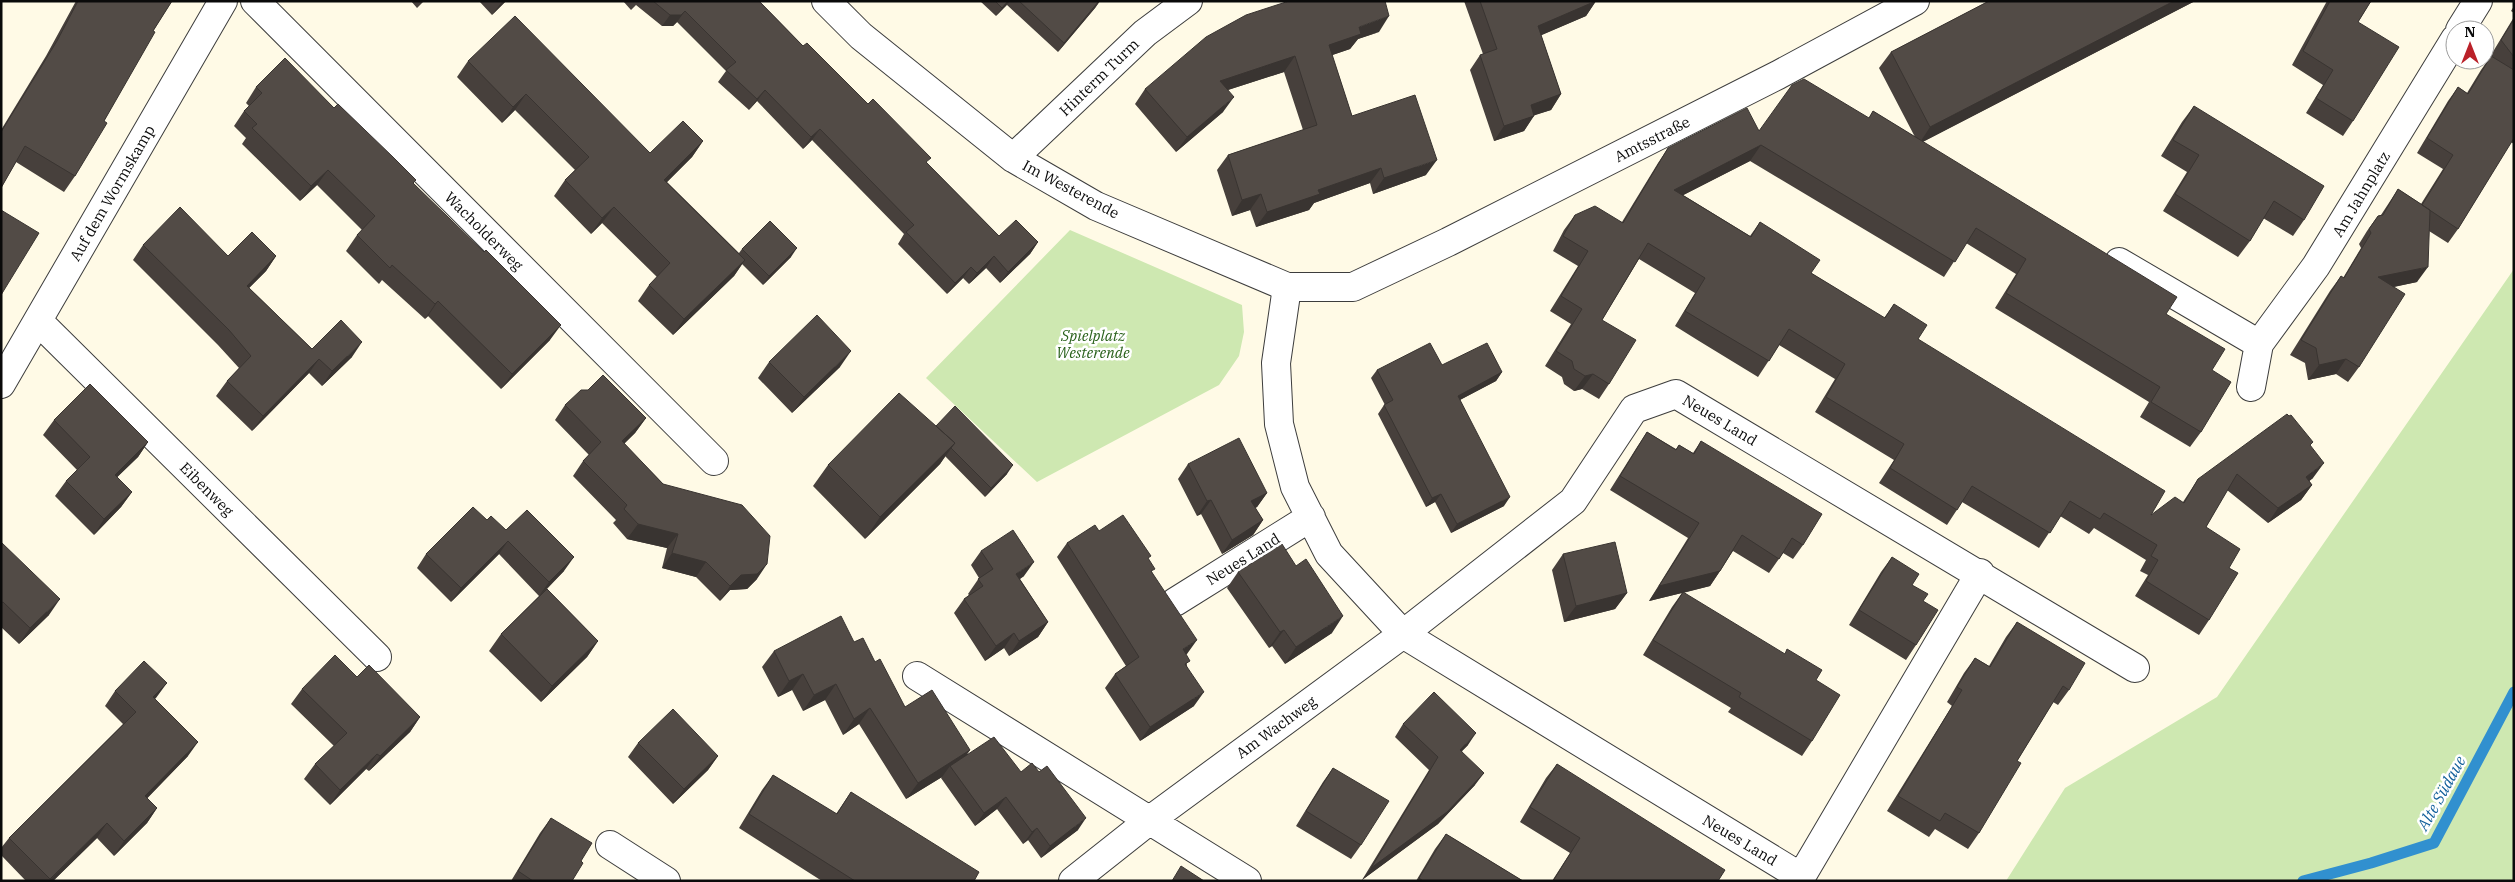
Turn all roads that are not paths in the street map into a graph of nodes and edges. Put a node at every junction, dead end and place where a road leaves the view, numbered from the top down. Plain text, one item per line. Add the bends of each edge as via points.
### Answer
1 (223, 1) edge
2 (254, 1) edge
3 (826, 1) edge
4 (1188, 1) edge
5 (1915, 1) edge
6 (2478, 1) edge
7 (2466, 20) edge
8 (2445, 55) edge
9 (1013, 158) junction
10 (2102, 252) edge
11 (1386, 272) joint
12 (1287, 287) junction
13 (38, 321) junction
14 (2259, 344) junction
15 (1, 384) edge
16 (2251, 387) dead end
17 (714, 461) dead end
18 (1311, 517) junction
19 (1980, 573) junction
20 (1175, 602) dead end
21 (1403, 634) junction
22 (377, 658) dead end
23 (2135, 668) dead end
24 (917, 676) dead end
25 (1150, 820) junction
26 (610, 845) dead end
27 (1800, 879) edge
28 (666, 881) edge
29 (1073, 881) edge
30 (1247, 881) edge

1 - 13 street, Auf dem Wormskamp
2 - 17 street, Wacholderweg
3 - 9 street, Im Westerende via 861,36
4 - 9 street, Hinterm Turm via 1145,33
5 - 11 street, Amtsstraße via 1769,79
6 - 7 street
8 - 14 street, Am Jahnplatz via 2316,266
9 - 12 street, Im Westerende via 1096,206
10 - 14 street
11 - 12 street, Im Westerende via 1353,287
12 - 18 street, Neues Land via 1276,363 1279,424 1295,487
13 - 15 street, Auf dem Wormskamp
13 - 22 street, Eibenweg
14 - 16 street, Am Jahnplatz
18 - 20 street, Neues Land
18 - 21 street, Neues Land via 1329,554
19 - 21 street, Neues Land via 1676,394 1634,409 1572,501
19 - 23 street, Neues Land
19 - 27 street, Neues Land
21 - 25 street, Am Wachweg
21 - 27 street, Neues Land
24 - 25 street
25 - 29 street, Am Wachweg
25 - 30 street
26 - 28 street

